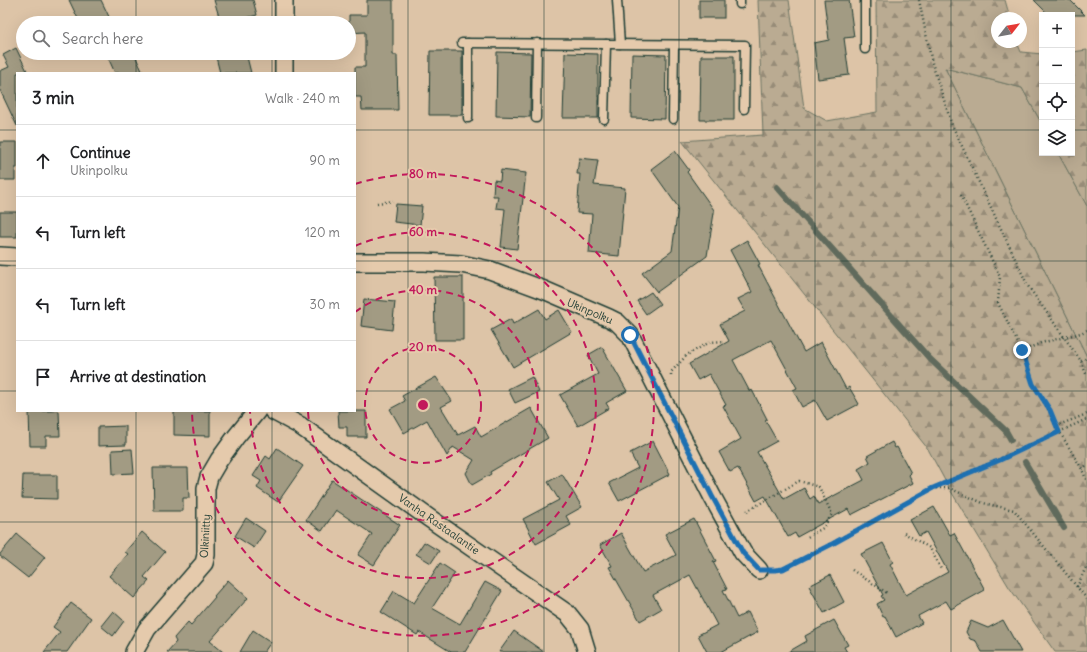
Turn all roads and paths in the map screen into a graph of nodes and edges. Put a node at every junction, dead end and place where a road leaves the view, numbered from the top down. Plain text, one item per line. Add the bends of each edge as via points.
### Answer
1 (284, 0) edge
2 (617, 0) edge
3 (865, 0) edge
4 (918, 0) edge
5 (284, 16) edge
6 (537, 43) junction
7 (606, 44) junction
8 (620, 44) junction
9 (674, 44) junction
10 (865, 49) dead end
11 (284, 60) edge
12 (284, 72) edge
13 (744, 109) dead end
14 (468, 118) dead end
15 (536, 118) dead end
16 (604, 119) dead end
17 (673, 119) dead end
18 (961, 195) dead end
19 (394, 201) dead end
20 (376, 203) dead end
21 (0, 256) edge
22 (16, 256) edge
23 (356, 262) edge
24 (1087, 330) edge
25 (1064, 337) junction
26 (724, 341) dead end
27 (1022, 350) junction
28 (1087, 358) edge
29 (1081, 362) junction
30 (1087, 376) edge
31 (670, 379) dead end
32 (256, 412) edge
33 (276, 412) edge
34 (1087, 414) edge
35 (1087, 419) edge
36 (1056, 426) junction
37 (1059, 432) junction
38 (1087, 465) edge
39 (1082, 469) junction
40 (1087, 482) edge
41 (933, 488) junction
42 (747, 511) dead end
43 (904, 533) dead end
44 (807, 538) dead end
45 (1087, 565) edge
46 (759, 570) joint
47 (852, 570) dead end
48 (942, 571) dead end
49 (1077, 587) junction
50 (887, 593) dead end
51 (1087, 599) edge
52 (134, 652) edge
53 (587, 652) edge

1 - 5 street
2 - 8 lane
3 - 10 lane
4 - 25 path via 932,63 952,125 1028,286
6 - 7 lane
6 - 14 lane via 465,43
6 - 15 lane
7 - 8 lane
7 - 16 lane
8 - 9 lane
9 - 13 lane via 745,45
9 - 17 lane
11 - 12 street
18 - 27 path via 1000,278 998,302
19 - 20 path
21 - 22 street
23 - 46 street, Ukinpolku via 424,262 473,266 544,290 617,322 630,335 743,553
24 - 25 path
25 - 27 path
25 - 29 path
26 - 31 path via 710,342 687,355 671,372
27 - 36 path via 1033,384 1050,410
28 - 29 path
29 - 30 path
32 - 52 street, Olkiniitty via 209,477 206,488 204,563 147,629
33 - 53 street, Vanha Rastaalantie via 568,614 580,629
34 - 36 path
35 - 37 path
36 - 37 path
37 - 39 path
37 - 41 path
38 - 39 path
39 - 40 path
41 - 46 path via 783,569
41 - 49 path via 949,488 983,503 1014,510
42 - 44 path via 799,482 819,487 832,514 823,528
43 - 48 path via 930,548
45 - 49 path
47 - 50 path
49 - 51 path

